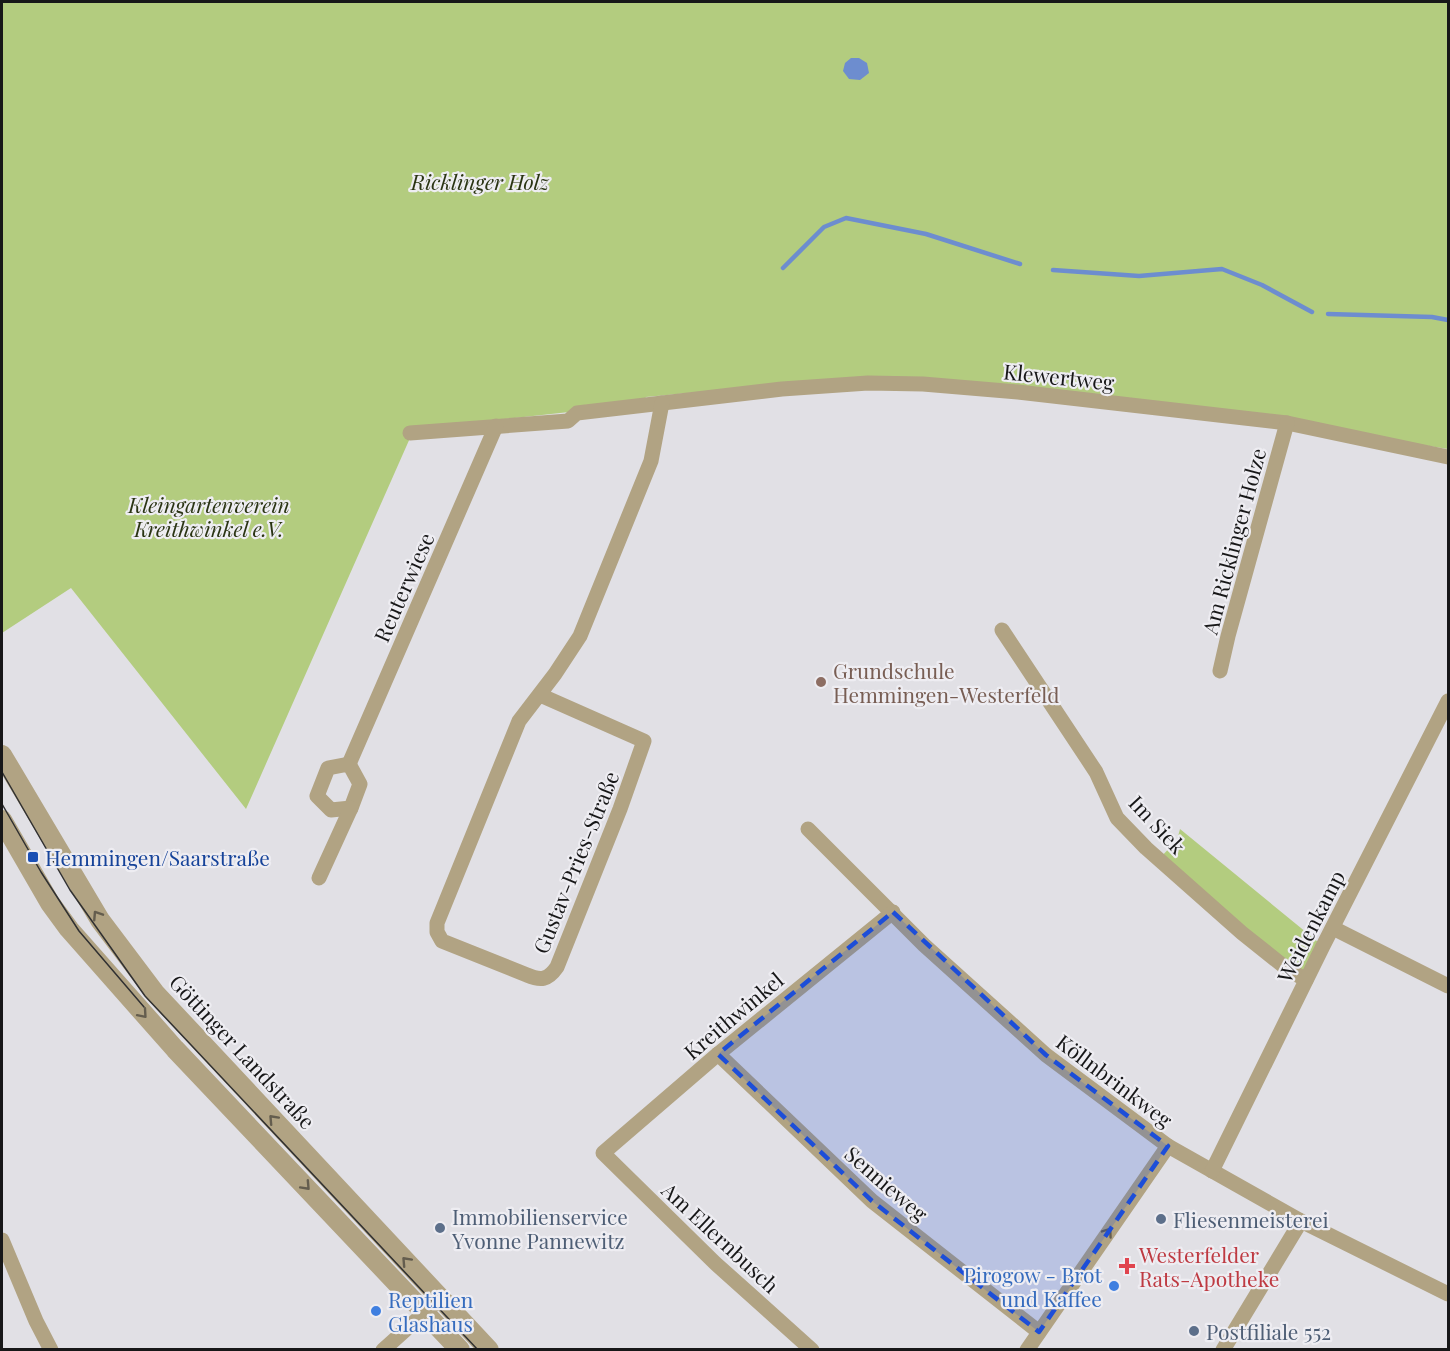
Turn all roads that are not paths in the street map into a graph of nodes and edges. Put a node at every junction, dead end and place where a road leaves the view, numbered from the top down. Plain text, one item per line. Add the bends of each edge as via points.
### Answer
1 (662, 403) junction
2 (1287, 423) junction
3 (496, 426) junction
4 (410, 433) dead end
5 (1449, 458) edge
6 (1002, 630) dead end
7 (1220, 671) dead end
8 (540, 695) junction
9 (1449, 701) edge
10 (2, 755) edge
11 (349, 764) junction
12 (351, 808) junction
13 (2, 820) edge
14 (808, 829) dead end
15 (319, 878) dead end
16 (893, 912) junction
17 (1333, 928) junction
18 (1306, 980) junction
19 (1449, 986) edge
20 (718, 1054) junction
21 (1168, 1146) junction
22 (603, 1153) joint
23 (1212, 1171) junction
24 (1301, 1221) junction
25 (2, 1240) edge
26 (1449, 1294) edge
27 (441, 1298) junction
28 (426, 1313) junction
29 (1039, 1332) junction
30 (51, 1350) edge
31 (383, 1350) edge
32 (460, 1350) edge
33 (489, 1350) edge
34 (812, 1350) edge
35 (1027, 1350) edge
36 (1223, 1350) edge

1 - 2 street, Klewertweg via 793,388 923,384
1 - 3 street via 577,413 568,421
1 - 8 street, Gustav-Pries-Straße via 651,461 601,587 580,636
2 - 5 street, Klewertweg
2 - 7 street, Am Ricklinger Holze
3 - 4 street
3 - 11 street, Reuterwiese
6 - 18 street, Im Siek via 1096,772 1117,818 1242,933
8 - 8 street, Gustav-Pries-Straße via 519,721 437,923 437,932 442,941 542,979 557,967 644,741
9 - 17 street, Weidenkamp
27 -> 10 street, Göttinger Landstraße via 155,993 100,920
11 - 12 street via 360,784
11 - 12 street via 328,768 317,796 331,810
12 - 15 street
13 -> 28 street via 69,929 175,1049
14 - 16 street, Köllnbrinkweg
16 - 20 street, Kreithwinkel
16 - 21 street, Köllnbrinkweg via 1046,1055
17 - 18 street, Weidenkamp
17 - 19 street
18 - 23 street, Weidenkamp
20 - 22 street, Kreithwinkel
20 - 29 street, Sennieweg via 872,1201
21 - 23 street, Köllnbrinkweg
29 -> 21 street
22 - 34 street, Am Ellernbusch via 703,1252
23 - 24 street, Köllnbrinkweg
24 - 26 street, Köllnbrinkweg
24 - 36 street
25 - 30 street
27 - 28 street
27 - 33 street, Göttinger Landstraße
28 - 31 street
28 - 32 street
29 - 35 street

